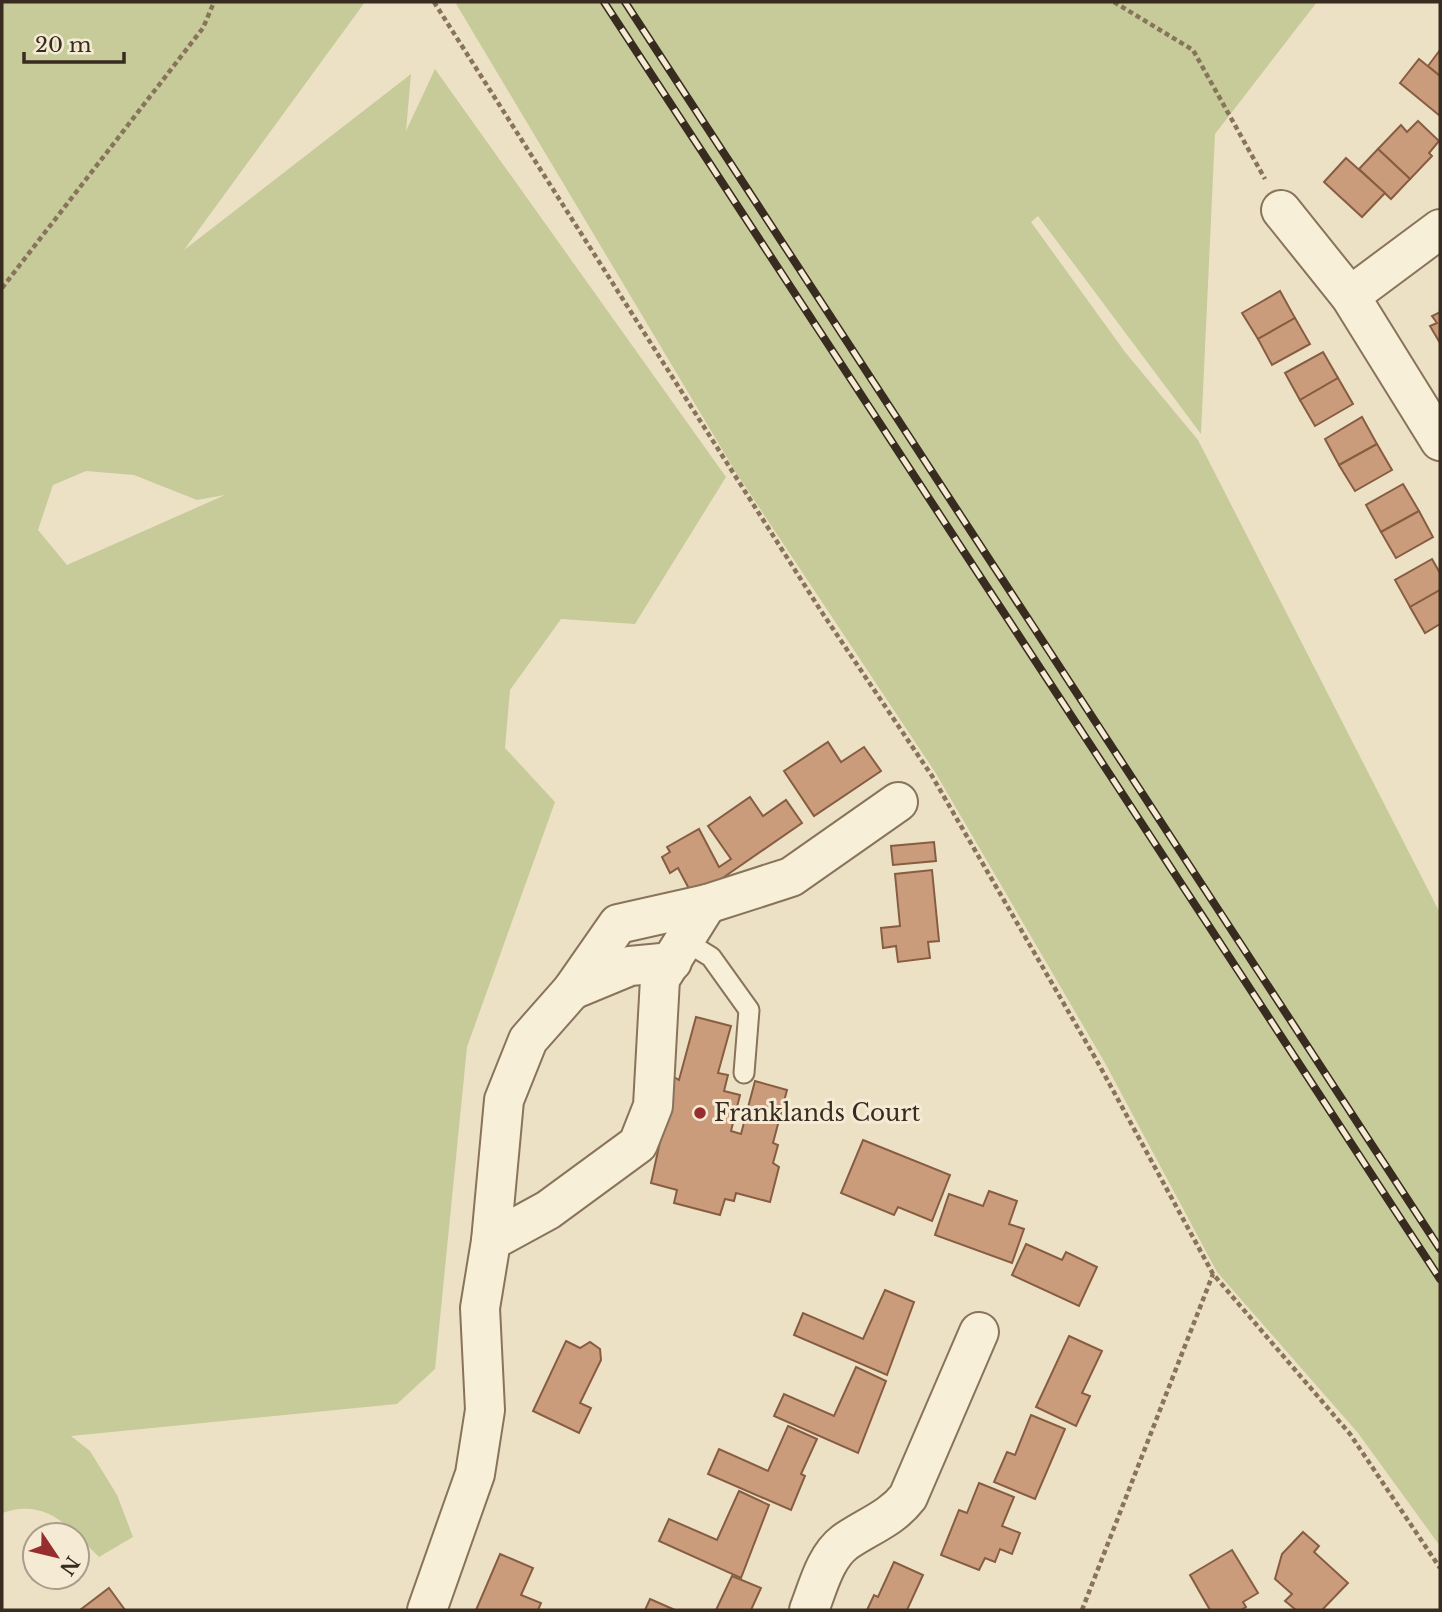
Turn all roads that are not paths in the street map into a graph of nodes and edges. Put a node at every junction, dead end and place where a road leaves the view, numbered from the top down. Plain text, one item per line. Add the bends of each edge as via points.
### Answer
1 (1281, 210) road end
2 (1440, 229) edge
3 (1350, 296) junction
4 (1440, 441) edge
5 (898, 802) dead end
6 (707, 904) junction
7 (679, 952) junction
8 (572, 990) junction
9 (744, 1073) dead end
10 (491, 1241) junction
11 (979, 1332) dead end
12 (427, 1610) edge
13 (809, 1610) edge

1 - 3 street
2 - 3 street
3 - 4 street
5 - 6 street via 791,877
6 - 7 street
6 - 8 street via 618,923
7 - 8 street
7 - 9 lane via 711,957 749,1010
7 - 10 street via 660,979 653,1106 638,1144 548,1210
8 - 10 street via 528,1040 504,1100
10 - 12 street via 480,1308 485,1409 475,1475
11 - 13 street via 908,1497 895,1514 844,1543 828,1561

